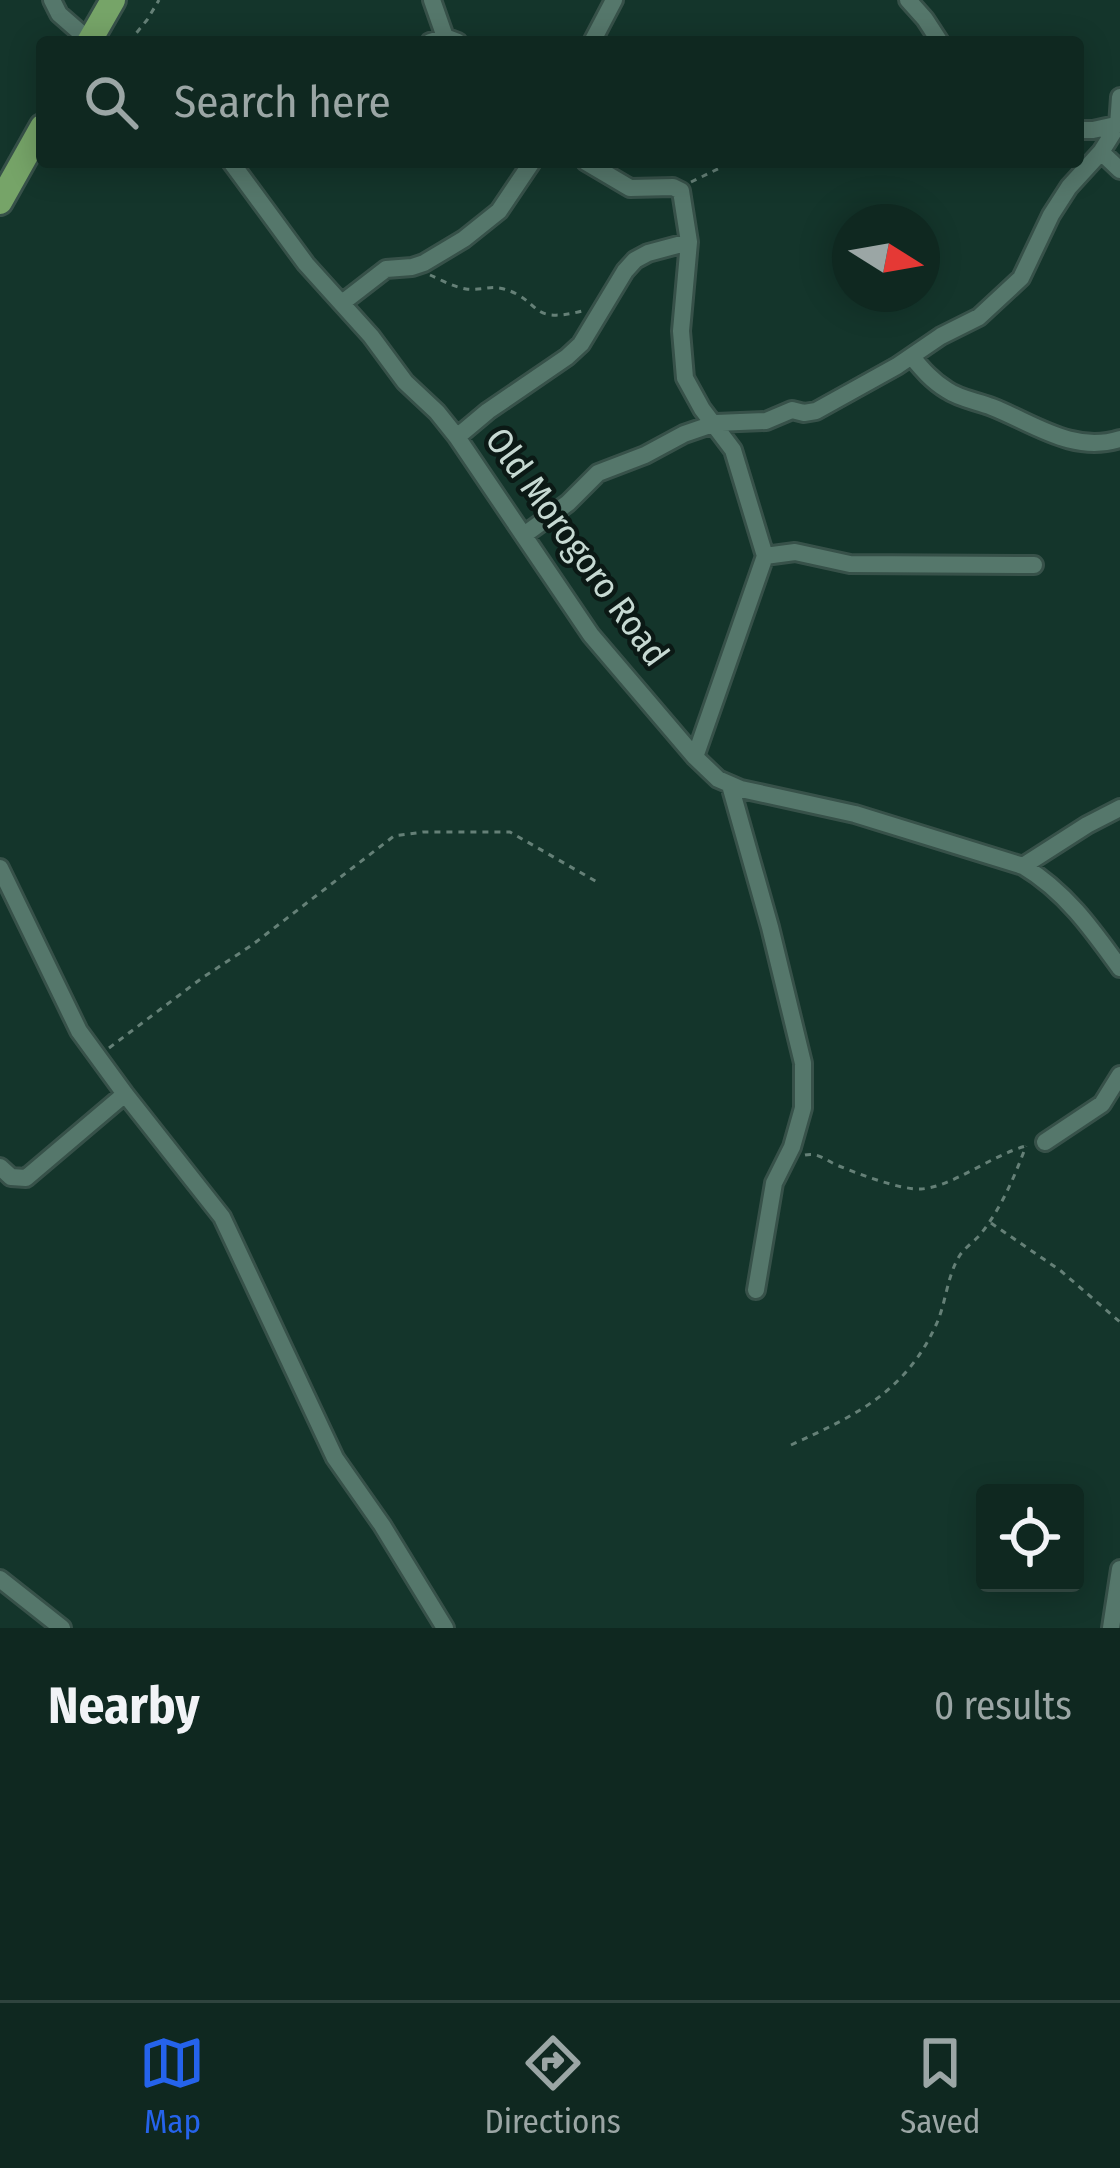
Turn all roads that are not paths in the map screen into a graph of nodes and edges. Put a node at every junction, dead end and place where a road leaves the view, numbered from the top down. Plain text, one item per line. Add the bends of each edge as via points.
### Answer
1 (52, 0) edge
2 (113, 0) edge
3 (432, 0) edge
4 (614, 0) edge
5 (908, 0) edge
6 (83, 36) edge
7 (93, 36) edge
8 (443, 36) edge
9 (595, 36) edge
10 (936, 36) edge
11 (1120, 98) edge
12 (1119, 125) edge
13 (1084, 129) edge
14 (36, 138) edge
15 (1101, 152) junction
16 (235, 168) edge
17 (528, 168) edge
18 (596, 168) edge
19 (1120, 170) edge
20 (0, 202) edge
21 (689, 242) junction
22 (342, 303) junction
23 (912, 357) junction
24 (716, 423) junction
25 (458, 437) junction
26 (1120, 439) edge
27 (524, 535) junction
28 (765, 556) junction
29 (1034, 565) dead end
30 (695, 757) junction
31 (730, 785) junction
32 (1120, 808) edge
33 (1023, 866) junction
34 (0, 868) edge
35 (1120, 968) edge
36 (1120, 1075) edge
37 (124, 1094) junction
38 (1045, 1142) dead end
39 (0, 1167) edge
40 (756, 1291) dead end
41 (1120, 1569) edge
42 (0, 1579) edge
43 (62, 1628) edge
44 (446, 1628) edge
45 (1111, 1628) edge

1 - 6 street
2 - 7 highway
3 - 8 street
4 - 9 street
5 - 10 street
11 - 12 street
12 - 13 street
12 - 15 street
14 - 20 highway
15 - 19 street
15 - 23 street via 1051,215 1021,278 979,317
16 - 22 street, Old Morogoro Road
17 - 22 street via 499,211 464,238 412,267 386,269
18 - 21 street via 630,188 678,188
21 - 24 street via 683,367
21 - 25 street via 634,260 568,357
22 - 25 street, Old Morogoro Road
23 - 24 street via 816,411
23 - 26 street via 953,394 1050,434 1103,444
24 - 27 street via 598,472
24 - 28 street via 733,450
25 - 27 street, Old Morogoro Road
27 - 30 street, Old Morogoro Road via 591,635
28 - 29 street
28 - 30 street
30 - 31 street, Old Morogoro Road
31 - 33 street, Old Morogoro Road
31 - 40 street via 803,1063 803,1108 774,1183
32 - 33 street
33 - 35 street, Old Morogoro Road via 1047,880
34 - 37 street via 79,1031
36 - 38 street via 1102,1104
37 - 39 street via 26,1178
37 - 44 street via 222,1217 335,1458
41 - 45 street
42 - 43 street

